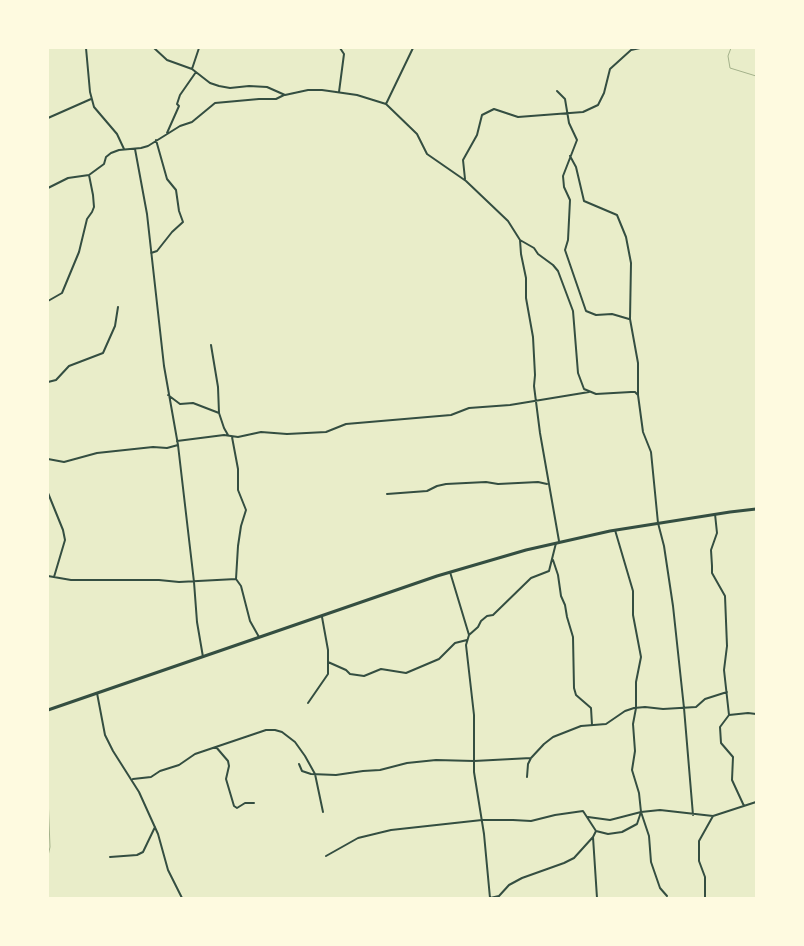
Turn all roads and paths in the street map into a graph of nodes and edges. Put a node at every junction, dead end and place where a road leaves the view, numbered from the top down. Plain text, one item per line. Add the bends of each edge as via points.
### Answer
1 (86, 48) edge
2 (154, 48) edge
3 (199, 48) edge
4 (340, 48) edge
5 (413, 48) edge
6 (640, 48) edge
7 (192, 69) junction
8 (196, 72) junction
9 (558, 91) dead end
10 (339, 92) junction
11 (285, 95) junction
12 (92, 99) junction
13 (386, 104) junction
14 (567, 114) junction
15 (48, 118) edge
16 (167, 134) junction
17 (156, 140) junction
18 (135, 149) junction
19 (125, 150) junction
20 (570, 156) junction
21 (89, 175) junction
22 (466, 181) junction
23 (48, 188) edge
24 (520, 240) junction
25 (152, 253) junction
26 (48, 301) edge
27 (118, 307) dead end
28 (630, 319) junction
29 (211, 345) dead end
30 (48, 382) edge
31 (589, 392) junction
32 (168, 395) junction
33 (638, 395) junction
34 (536, 401) junction
35 (219, 413) junction
36 (231, 436) junction
37 (177, 441) junction
38 (178, 445) junction
39 (48, 459) edge
40 (548, 484) junction
41 (48, 493) edge
42 (387, 494) dead end
43 (756, 510) edge
44 (715, 514) junction
45 (658, 523) junction
46 (615, 530) junction
47 (557, 543) junction
48 (553, 560) junction
49 (450, 572) junction
50 (48, 576) edge
51 (54, 577) junction
52 (236, 578) junction
53 (194, 582) junction
54 (322, 616) junction
55 (469, 635) junction
56 (259, 638) junction
57 (467, 640) junction
58 (203, 657) junction
59 (328, 662) junction
60 (727, 692) junction
61 (97, 693) junction
62 (308, 702) dead end
63 (636, 708) junction
64 (684, 708) junction
65 (48, 710) edge
66 (756, 714) edge
67 (729, 716) junction
68 (592, 725) junction
69 (216, 747) junction
70 (531, 758) junction
71 (474, 761) junction
72 (299, 764) dead end
73 (315, 774) junction
74 (527, 777) dead end
75 (133, 779) junction
76 (756, 802) edge
77 (254, 803) dead end
78 (744, 806) junction
79 (323, 812) dead end
80 (641, 812) junction
81 (693, 815) junction
82 (713, 816) junction
83 (587, 817) junction
84 (482, 820) junction
85 (155, 827) junction
86 (596, 831) junction
87 (593, 837) junction
88 (326, 856) dead end
89 (110, 857) dead end
90 (667, 896) dead end
91 (182, 898) edge
92 (597, 898) edge
93 (705, 898) edge

1 - 12 street
2 - 7 street via 167,60
3 - 7 street
4 - 10 street via 344,54
5 - 13 street
6 - 14 street via 631,50 610,69 598,105 583,112
7 - 8 street
8 - 11 street via 219,86 267,87
8 - 16 street via 180,95 179,106
9 - 14 street via 565,99
10 - 11 street via 308,90
10 - 13 street
11 - 16 street via 276,99 214,103 192,122
12 - 15 street
12 - 19 street via 94,107 117,134
13 - 22 street via 417,134 427,154
14 - 20 street via 577,140
14 - 22 street via 518,117 494,109 482,115 478,135 463,160
16 - 17 street
17 - 18 street
17 - 25 street via 167,179 176,190 183,222
18 - 19 street
18 - 25 street
19 - 21 street via 111,153 104,164
20 - 28 street via 584,201 617,215 626,237 632,263
20 - 28 street via 563,176 570,200 565,250 586,311
21 - 23 street via 68,178
21 - 26 street via 94,207 62,293
22 - 24 street via 508,221
24 - 31 street via 534,248 558,272 573,311 578,373 584,389
24 - 34 street via 533,337
25 - 32 street
27 - 30 street via 115,326 103,353 69,366 56,380
28 - 33 street via 638,363
29 - 35 street
31 - 33 street via 635,392
31 - 34 street
32 - 35 street via 180,404 193,403
32 - 37 street
33 - 45 street via 643,432 652,461
34 - 36 street via 469,408 451,415 346,424 326,432 261,432
34 - 40 street
35 - 36 street via 224,428
36 - 37 street
36 - 52 street via 238,468 238,490 246,510 238,546
37 - 38 street
38 - 39 street via 97,453 64,462
38 - 53 street
40 - 42 street via 446,484 423,492
40 - 47 street
41 - 51 street via 65,540
43 - 44 main road
44 - 45 main road
44 - 60 street via 717,533 711,550 712,573 725,596 727,646 724,670
45 - 46 main road
45 - 64 street via 673,606
46 - 47 main road
46 - 63 street via 633,591 633,615 641,656
47 - 48 street
47 - 49 main road
48 - 55 street via 549,571 531,578
48 - 68 street via 573,637 574,688 576,695 591,708
49 - 54 main road
49 - 55 street
50 - 51 street
51 - 53 street
52 - 53 street
52 - 56 street
53 - 58 street
54 - 56 main road
54 - 59 street
55 - 57 street
56 - 58 main road
57 - 59 street via 456,643 439,659 406,673 381,669 364,676 350,674
57 - 71 street via 474,715
58 - 61 main road
59 - 62 street via 328,674
60 - 64 street via 705,699 696,707
60 - 67 street
61 - 65 main road
61 - 75 street via 106,735
63 - 64 street
63 - 68 street via 625,711 606,724
63 - 80 street via 632,770
64 - 81 street
66 - 67 street
67 - 78 street via 720,728 720,743 733,757 732,780
68 - 70 street via 552,738
69 - 73 street via 266,730 282,732 295,742
69 - 75 street via 151,777
69 - 77 street via 228,761 226,779 234,806 238,808 245,803
70 - 71 street
70 - 74 street
71 - 73 street via 436,760 380,770
71 - 84 street
72 - 73 street via 302,771
73 - 79 street
75 - 85 street
76 - 78 street
78 - 82 street
80 - 81 street via 660,810
80 - 83 street via 610,820
80 - 86 street via 637,824 622,832 608,834
80 - 90 street via 649,836 651,862 660,888
81 - 82 street
82 - 93 street via 699,841
83 - 84 street via 583,811 532,822
83 - 86 street
84 - 87 street via 490,898 499,896 522,878 564,864
84 - 88 street via 392,830 358,838
85 - 89 street via 138,855
85 - 91 street via 168,870
86 - 87 street
87 - 92 street

